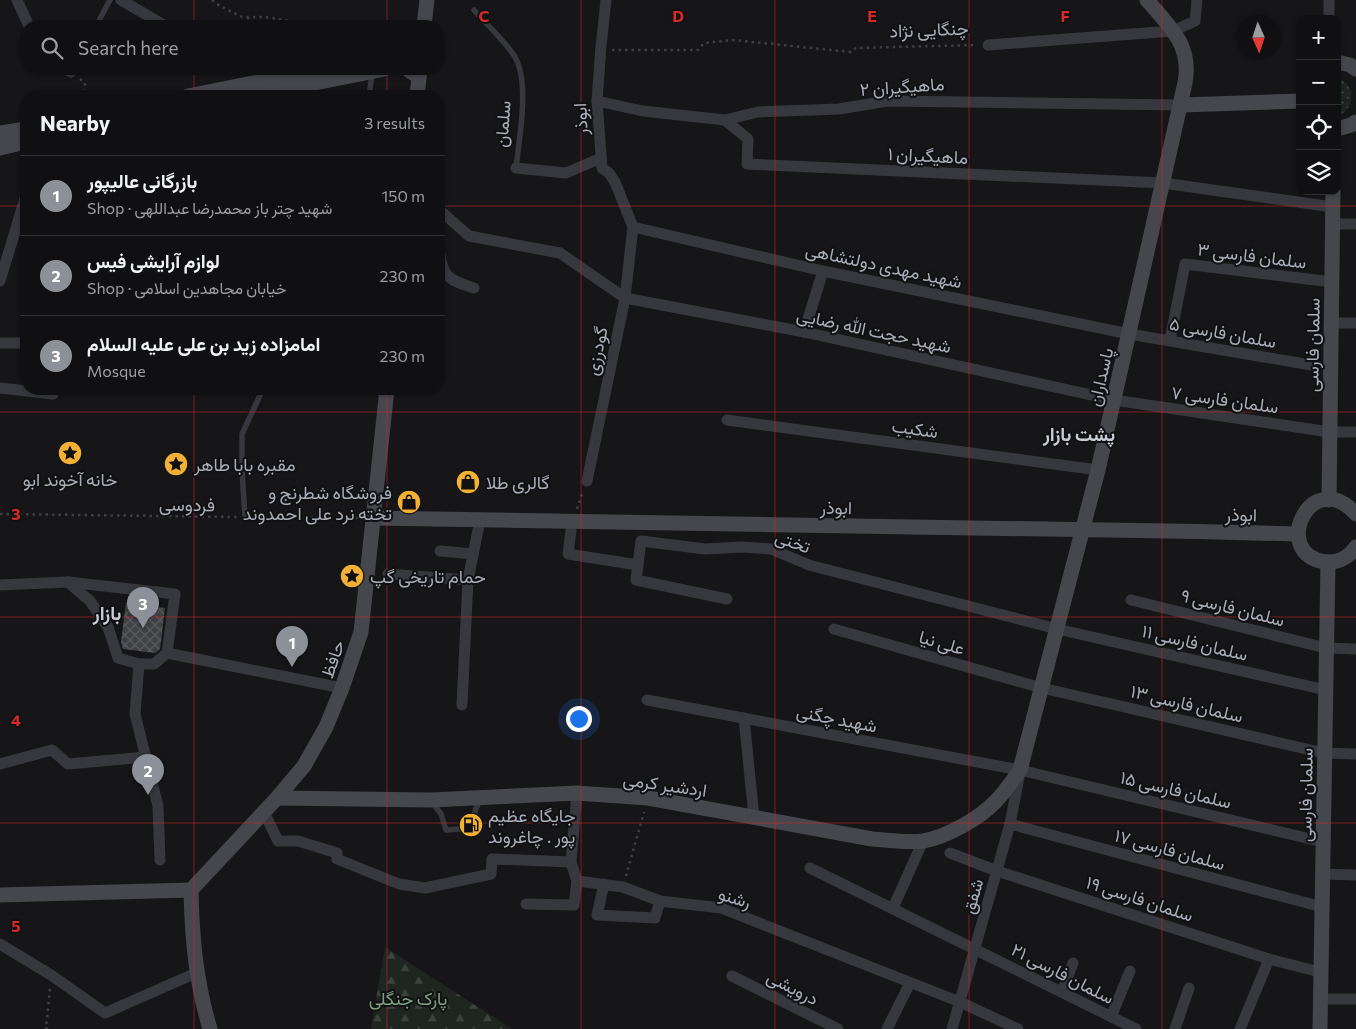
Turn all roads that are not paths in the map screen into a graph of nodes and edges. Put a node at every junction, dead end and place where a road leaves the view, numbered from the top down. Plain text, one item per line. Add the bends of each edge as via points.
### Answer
1 (17, 0) edge
2 (110, 0) edge
3 (120, 0) edge
4 (427, 0) edge
5 (606, 0) edge
6 (1147, 0) edge
7 (1198, 0) edge
8 (1329, 0) edge
9 (474, 10) dead end
10 (1329, 15) edge
11 (26, 20) edge
12 (99, 20) edge
13 (155, 20) edge
14 (425, 20) edge
15 (1173, 31) junction
16 (988, 45) road end
17 (1341, 63) edge
18 (1356, 69) edge
19 (293, 75) edge
20 (354, 75) edge
21 (377, 75) edge
22 (415, 75) edge
23 (218, 90) edge
24 (280, 90) edge
25 (371, 90) edge
26 (416, 90) edge
27 (597, 101) junction
28 (1296, 101) edge
29 (1181, 105) junction
30 (725, 120) junction
31 (1356, 122) edge
32 (1341, 128) edge
33 (20, 130) edge
34 (0, 133) edge
35 (20, 143) edge
36 (0, 148) edge
37 (601, 158) junction
38 (516, 168) joint
39 (1163, 183) junction
40 (1333, 195) edge
41 (1333, 207) junction
42 (20, 215) edge
43 (445, 215) edge
44 (1333, 224) junction
45 (1356, 224) edge
46 (633, 227) junction
47 (823, 271) junction
48 (445, 273) edge
49 (0, 281) edge
50 (1332, 282) junction
51 (474, 288) dead end
52 (625, 298) junction
53 (1331, 323) junction
54 (1356, 323) edge
55 (804, 332) junction
56 (1129, 334) junction
57 (1170, 340) junction
58 (0, 343) edge
59 (20, 344) edge
60 (1311, 365) dead end
61 (0, 388) edge
62 (20, 390) edge
63 (260, 395) edge
64 (386, 395) edge
65 (1114, 400) junction
66 (726, 420) dead end
67 (1330, 432) junction
68 (1356, 432) edge
69 (1098, 470) junction
70 (587, 481) road end
71 (1329, 500) junction
72 (1356, 514) edge
73 (245, 517) road end
74 (373, 518) junction
75 (480, 520) junction
76 (572, 522) junction
77 (1083, 528) junction
78 (1298, 534) junction
79 (1356, 547) edge
80 (440, 551) dead end
81 (473, 554) junction
82 (1328, 562) junction
83 (638, 566) junction
84 (388, 574) dead end
85 (468, 580) junction
86 (68, 582) junction
87 (0, 584) edge
88 (727, 599) dead end
89 (1131, 600) dead end
90 (834, 629) dead end
91 (1057, 629) junction
92 (1326, 648) junction
93 (1356, 649) edge
94 (167, 654) junction
95 (139, 664) junction
96 (342, 688) junction
97 (1042, 688) junction
98 (1326, 690) junction
99 (647, 700) dead end
100 (462, 705) dead end
101 (744, 718) junction
102 (1324, 753) junction
103 (1356, 754) edge
104 (146, 756) junction
105 (0, 764) edge
106 (1020, 770) junction
107 (577, 793) junction
108 (482, 797) junction
109 (277, 798) junction
110 (431, 800) junction
111 (264, 812) junction
112 (754, 817) junction
113 (1010, 824) junction
114 (923, 841) junction
115 (1323, 842) junction
116 (950, 853) dead end
117 (160, 860) dead end
118 (571, 862) junction
119 (810, 868) dead end
120 (997, 870) junction
121 (1322, 874) junction
122 (1356, 875) edge
123 (577, 881) junction
124 (604, 884) junction
125 (191, 890) junction
126 (0, 895) edge
127 (660, 901) junction
128 (526, 904) dead end
129 (1322, 907) junction
130 (893, 908) junction
131 (0, 944) edge
132 (975, 948) junction
133 (1269, 959) junction
134 (1073, 963) dead end
135 (1130, 971) dead end
136 (1320, 972) junction
137 (196, 973) junction
138 (732, 976) dead end
139 (910, 983) junction
140 (1189, 988) dead end
141 (1062, 992) junction
142 (1320, 999) junction
143 (1356, 999) edge
144 (960, 1002) junction
145 (1112, 1017) junction
146 (210, 1029) edge
147 (838, 1029) edge
148 (887, 1029) edge
149 (952, 1029) edge
150 (1018, 1029) edge
151 (1136, 1029) edge
152 (1175, 1029) edge
153 (1240, 1029) edge
154 (1320, 1029) edge

1 - 11 street
2 - 12 lane
3 - 13 street
4 - 14 main road
5 - 27 street, ابوذر
6 - 15 main road, پاسداران
7 - 15 street via 1195,21
8 - 10 street
9 - 38 lane, سلمان via 516,60 522,83
15 - 16 street, چنگایی نژاد
15 - 29 main road, پاسداران via 1188,63
17 - 18 main road
19 - 23 main road
20 - 24 main road
21 - 25 lane
22 - 26 main road
27 - 30 street, ماهیگیران ۲
27 - 37 street, ابوذر
28 - 29 main road
29 - 30 street, ماهیگیران ۲ via 888,101 839,109 758,112
29 - 39 main road, پاسداران
30 - 39 street, ماهیگیران ۱ via 748,139 747,164
31 - 32 main road
33 - 34 main road
35 - 36 main road
37 - 38 street, سلمان via 566,173
37 - 46 street, ابوذر via 602,168 615,182
39 - 41 street
39 - 56 main road, پاسداران
40 - 41 main road, سلمان فارسی
41 - 44 main road, سلمان فارسی
42 - 49 street
43 - 52 street via 469,236 560,254
44 - 45 street
44 - 50 main road, سلمان فارسی
46 - 47 street, شهید مهدی دولتشاهی
46 - 52 street, گودرزی
47 - 55 street
47 - 56 street, شهید مهدی دولتشاهی
48 - 51 street
50 - 53 main road, سلمان فارسی
50 - 57 street, سلمان فارسی ۳ via 1185,264
52 - 55 street, شهید حجت الله رضایی
52 - 70 street, گودرزی
53 - 54 street
53 - 67 main road, سلمان فارسی
55 - 65 street, شهید حجت الله رضایی
56 - 57 street, سلمان فارسی ۵
56 - 65 main road, پاسداران
57 - 60 street, سلمان فارسی ۵
58 - 59 street
61 - 62 street
63 - 73 lane via 242,434
64 - 74 main road, حافظ
65 - 67 street, سلمان فارسی ۷
65 - 69 main road, پاسداران
66 - 69 street, شکیب
67 - 68 street, سلمان فارسی ۷
67 - 71 main road, سلمان فارسی
69 - 77 main road, پاسداران
71 - 72 main road via 1344,504
71 - 78 main road via 1319,502 1303,514
74 - 75 main road, ابوذر
74 - 96 main road, حافظ via 361,632
75 - 76 main road, ابوذر
75 - 81 street
76 - 77 main road, ابوذر
76 - 83 street via 568,554
77 - 78 main road, ابوذر
77 - 91 main road, پاسداران
78 - 82 main road via 1311,556
79 - 82 main road via 1346,558
80 - 81 street
81 - 85 street
82 - 92 main road, سلمان فارسی
83 - 88 street via 636,580
83 - 91 street, تختی via 641,541 705,549 771,549 810,565
84 - 85 street
85 - 100 street
86 - 87 street
86 - 94 street via 175,594
86 - 95 street via 90,601 108,627 118,658
89 - 92 street, سلمان فارسی ۹
90 - 97 street, علی نیا
91 - 97 main road, پاسداران
91 - 98 street, سلمان فارسی ۱۱
92 - 93 street, سلمان فارسی ۹
92 - 98 main road, سلمان فارسی
94 - 95 street via 154,664
94 - 96 street
95 - 104 street via 135,714
96 - 109 main road, حافظ via 304,766
97 - 102 street, سلمان فارسی ۱۳
97 - 106 main road, پاسداران
98 - 102 main road, سلمان فارسی
99 - 101 street, شهید چگنی
101 - 106 street, شهید چگنی
101 - 112 street
102 - 103 street, سلمان فارسی ۱۳
102 - 115 main road, سلمان فارسی
104 - 105 street via 68,764 52,750
104 - 117 street via 158,806
106 - 113 street, شفق
106 - 114 main road, اردشیر کرمی via 996,802 970,822
106 - 115 street, سلمان فارسی ۱۵
107 - 108 main road, اردشیر کرمی
107 - 112 main road, اردشیر کرمی via 648,798
107 - 118 street
108 - 110 main road, اردشیر کرمی
108 - 110 lane via 475,811 474,828 465,829 446,830 441,814
109 - 110 main road, اردشیر کرمی
109 - 111 main road, حافظ
111 - 118 street via 278,841 298,841 337,853 337,859 399,884 425,888 491,874 492,860
111 - 125 main road, حافظ
112 - 114 main road, اردشیر کرمی via 872,839
113 - 120 street, شفق
113 - 129 street, سلمان فارسی ۱۷
114 - 130 street
115 - 121 main road, سلمان فارسی
116 - 120 street, سلمان فارسی ۱۹
118 - 123 street
119 - 130 street, سلمان فارسی ۲۱
120 - 132 street, شفق
120 - 133 street, سلمان فارسی ۱۹
121 - 122 street
121 - 129 main road, سلمان فارسی
123 - 124 street, رشنو
123 - 128 street via 574,905
124 - 127 street, رشنو via 623,886
124 - 127 street via 597,915 655,918
125 - 126 main road
125 - 137 main road
127 - 139 street, رشنو via 721,908
129 - 136 main road, سلمان فارسی
130 - 132 street, سلمان فارسی ۲۱
131 - 137 street via 105,1013
132 - 141 street, سلمان فارسی ۲۱
132 - 144 street, شفق
133 - 136 street, سلمان فارسی ۱۹
133 - 153 street
134 - 141 street
135 - 145 street
136 - 142 main road, سلمان فارسی
137 - 146 main road
138 - 147 street, درویشی
139 - 144 street, رشنو
139 - 148 street
140 - 152 street
141 - 145 street, سلمان فارسی ۲۱
142 - 143 street
142 - 154 main road, سلمان فارسی
144 - 149 street, شفق
144 - 150 street, رشنو
145 - 151 street, سلمان فارسی ۲۱

